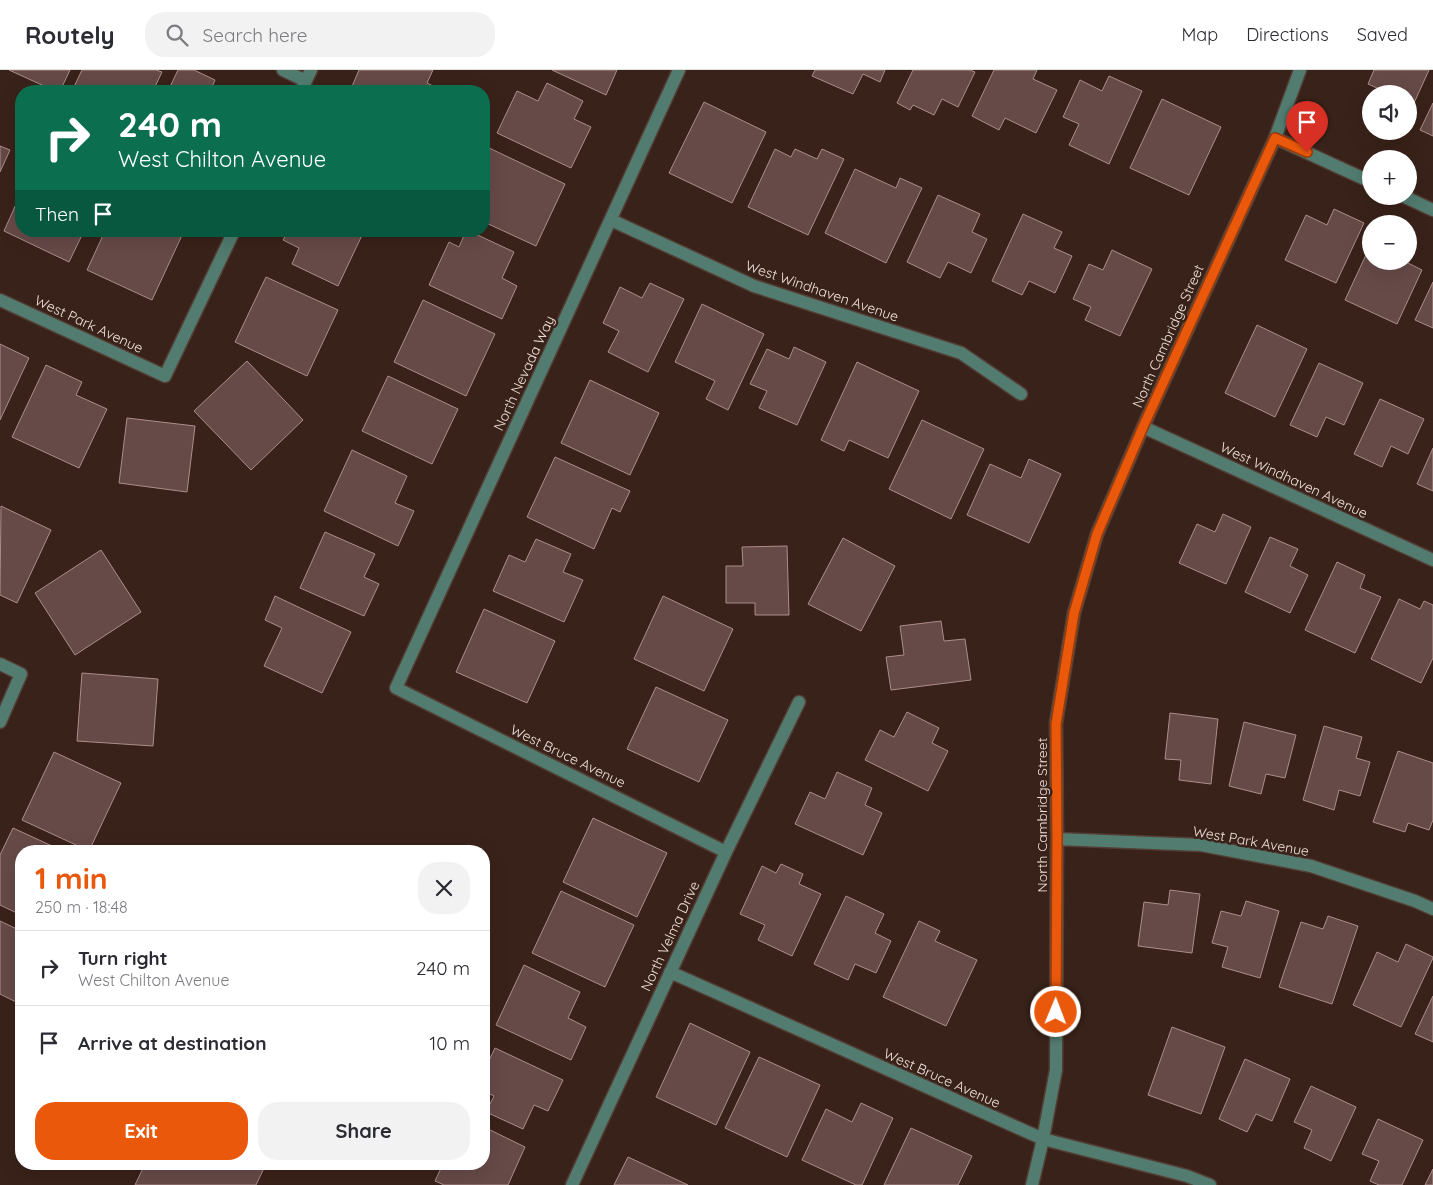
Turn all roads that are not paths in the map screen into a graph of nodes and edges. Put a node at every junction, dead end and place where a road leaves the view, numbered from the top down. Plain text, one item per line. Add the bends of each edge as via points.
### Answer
1 (283, 70) edge
2 (679, 70) edge
3 (1300, 70) edge
4 (306, 81) edge
5 (1275, 138) junction
6 (1362, 178) edge
7 (1417, 203) edge
8 (1433, 210) edge
9 (611, 220) junction
10 (231, 237) edge
11 (0, 300) edge
12 (1021, 394) dead end
13 (1143, 427) junction
14 (1433, 560) edge
15 (0, 664) edge
16 (396, 688) joint
17 (799, 702) dead end
18 (0, 722) edge
19 (1057, 839) junction
20 (726, 852) junction
21 (1433, 909) edge
22 (670, 972) junction
23 (1044, 1140) junction
24 (572, 1185) edge
25 (1032, 1185) edge
26 (1210, 1185) edge

1 - 4 street
2 - 9 street, North Nevada Way
3 - 5 street, North Cambridge Street
5 - 6 street
5 - 13 street, North Cambridge Street
7 - 8 street
9 - 12 street, West Windhaven Avenue via 754,286 961,353
9 - 16 street, North Nevada Way
10 - 11 street, West Park Avenue via 165,376
13 - 14 street, West Windhaven Avenue
13 - 19 street, North Cambridge Street via 1097,534 1074,613 1056,724
15 - 18 street via 21,674
16 - 20 street, West Bruce Avenue
17 - 20 street, North Velma Drive
19 - 21 street, West Park Avenue via 1201,845 1311,866
19 - 23 street, North Cambridge Street via 1056,1070
20 - 22 street, North Velma Drive
22 - 23 street, West Bruce Avenue
22 - 24 street, North Velma Drive
23 - 25 street, North Cambridge Street
23 - 26 street, West Bruce Avenue via 1188,1176

